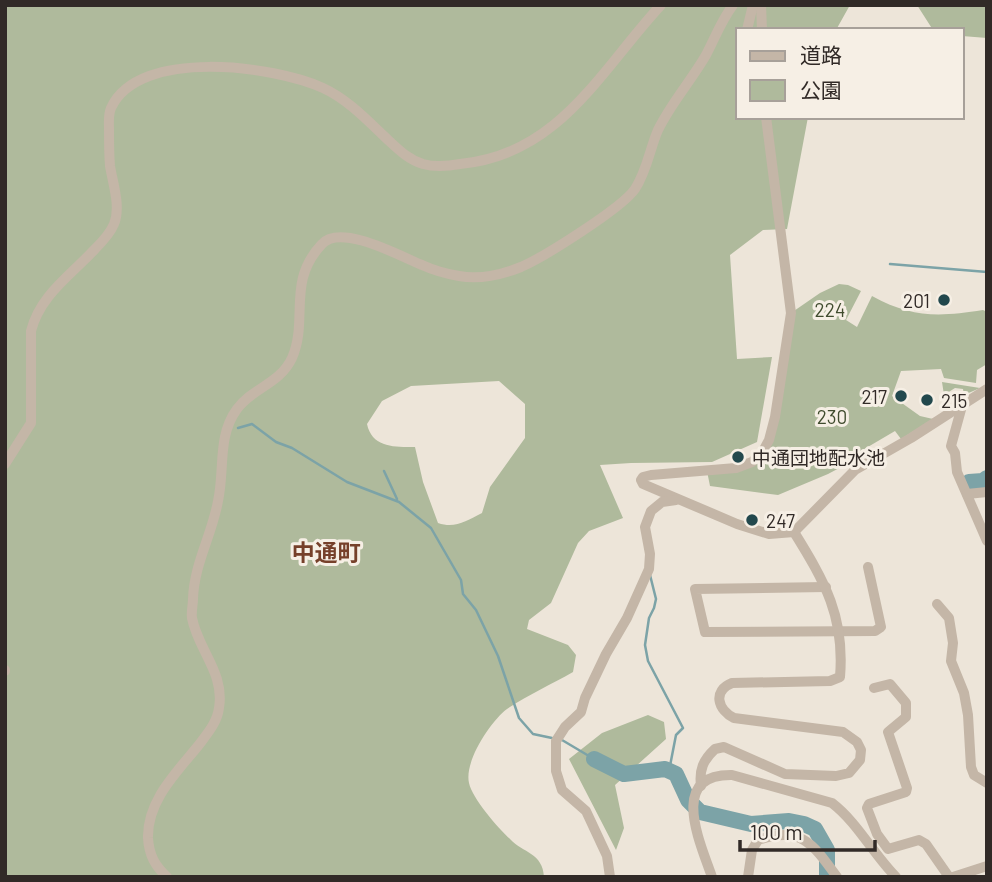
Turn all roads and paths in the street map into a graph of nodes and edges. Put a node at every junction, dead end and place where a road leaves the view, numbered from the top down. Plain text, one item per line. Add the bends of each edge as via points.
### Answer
1 (661, 5) edge
2 (733, 5) edge
3 (753, 5) edge
4 (761, 5) edge
5 (747, 28) edge
6 (762, 28) edge
7 (766, 119) edge
8 (985, 389) edge
9 (966, 410) junction
10 (950, 422) junction
11 (5, 464) edge
12 (987, 492) edge
13 (967, 494) junction
14 (679, 499) junction
15 (794, 532) junction
16 (987, 541) edge
17 (868, 567) dead end
18 (826, 587) junction
19 (937, 604) dead end
20 (841, 633) junction
21 (874, 688) dead end
22 (987, 783) edge
23 (701, 786) junction
24 (987, 866) edge
25 (167, 877) edge
26 (610, 877) edge
27 (712, 877) edge
28 (748, 877) edge
29 (837, 877) edge
30 (895, 877) edge
31 (951, 877) edge

1 - 11 street via 560,122 511,152 463,164 426,165 411,159 349,104 308,82 232,67 189,67 135,85 120,96 109,114 115,222 82,264 62,279 34,321 32,423
2 - 25 street via 667,110 634,191 543,256 482,278 421,265 375,244 329,238 308,264 299,290 293,355 278,377 239,405 223,445 219,497 193,583 192,618 220,688 219,710 212,729 174,775 150,816 149,850
3 - 5 street
4 - 6 street
7 - 14 street via 790,313 775,417 762,453 752,462 641,480 648,488
8 - 9 street
9 - 10 street
9 - 10 street
10 - 13 street via 957,472
10 - 15 street via 934,421 912,440 855,470
12 - 13 street
13 - 16 street
14 - 15 street via 769,534
14 - 26 street via 651,510 645,527 649,569 582,712 556,741 556,771 562,790 586,811 607,856
15 - 18 street
17 - 20 street via 881,627
18 - 20 street
18 - 20 street via 695,589 705,632
19 - 22 street via 949,618 951,661 968,715 971,767 974,775
20 - 23 street via 840,677 732,683 724,686 719,702 725,714 734,718 843,732 861,750 860,760 849,774 785,774 724,747 715,749 703,763
21 - 31 street via 890,684 906,703 906,717 888,732 907,788 869,804 877,835 888,849 919,840
23 - 27 street via 693,797 692,810
23 - 30 street via 712,777 732,775 832,803
24 - 31 street
28 - 29 street via 758,840 777,833 801,836

